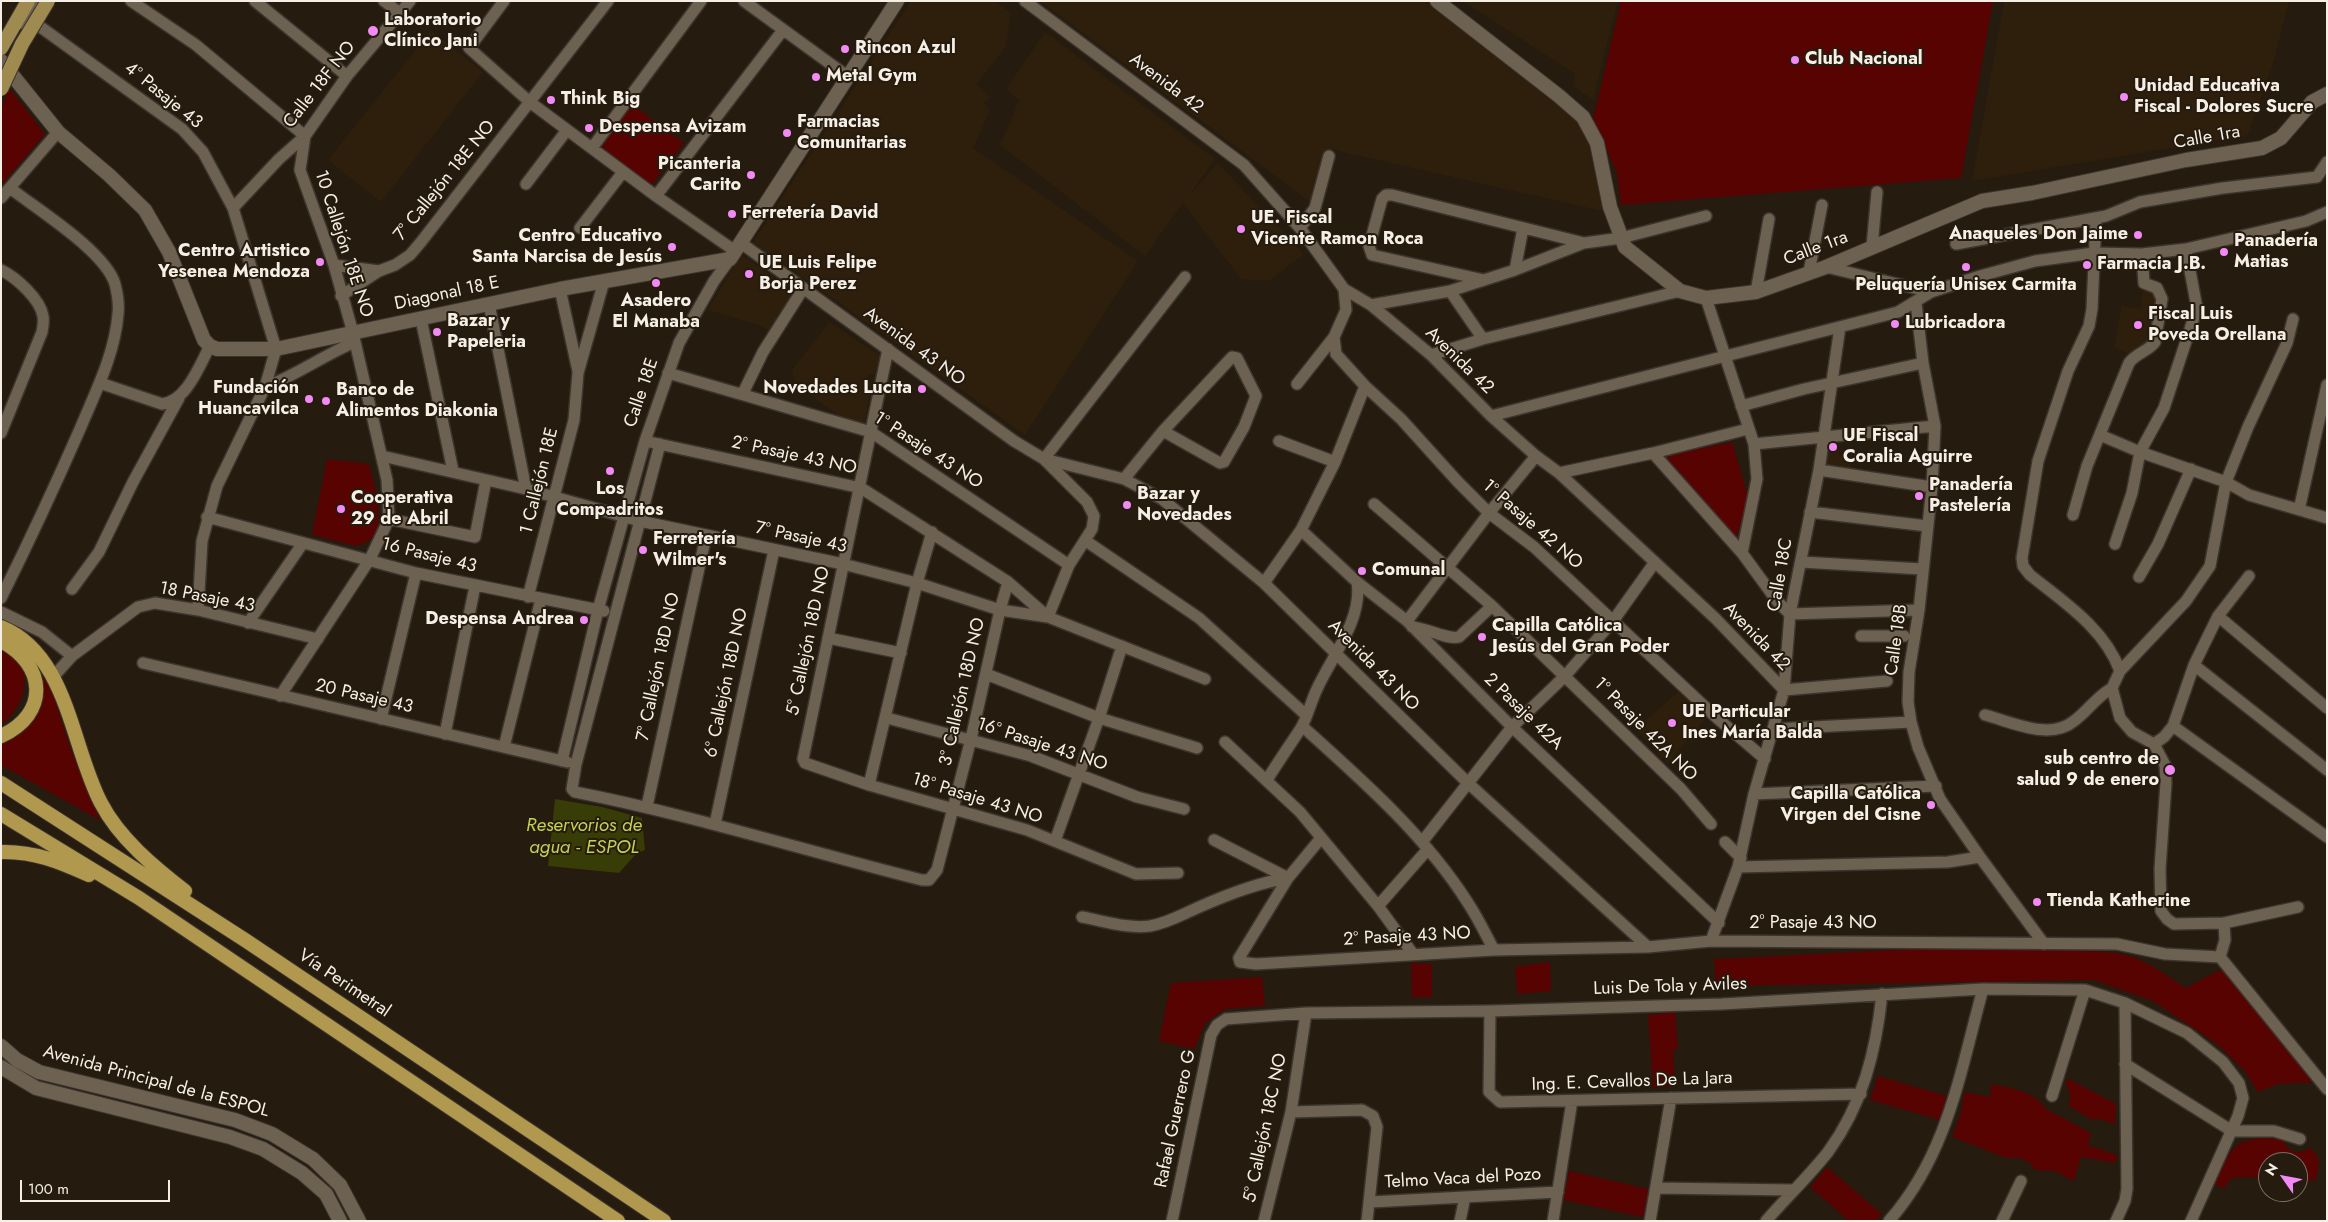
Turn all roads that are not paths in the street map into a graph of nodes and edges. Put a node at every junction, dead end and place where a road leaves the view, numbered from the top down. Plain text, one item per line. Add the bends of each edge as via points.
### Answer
1 (28, 1) edge
2 (36, 1) edge
3 (48, 1) edge
4 (131, 1) edge
5 (255, 1) edge
6 (384, 1) edge
7 (410, 1) edge
8 (504, 1) edge
9 (608, 1) edge
10 (701, 1) edge
11 (744, 1) edge
12 (896, 1) edge
13 (1025, 1) edge
14 (1437, 1) edge
15 (401, 14) junction
16 (26, 17) junction
17 (783, 30) junction
18 (1, 48) edge
19 (1, 56) edge
20 (1, 62) edge
21 (347, 76) junction
22 (847, 76) junction
23 (1, 90) edge
24 (2327, 94) edge
25 (531, 103) junction
26 (567, 130) junction
27 (58, 132) junction
28 (305, 136) junction
29 (592, 148) junction
30 (1329, 156) dead end
31 (2327, 162) edge
32 (623, 172) junction
33 (526, 184) dead end
34 (10, 188) junction
35 (1877, 192) dead end
36 (656, 196) junction
37 (1, 198) edge
38 (1822, 205) dead end
39 (233, 208) junction
40 (2327, 212) edge
41 (1706, 216) dead end
42 (2096, 218) junction
43 (1769, 219) dead end
44 (580, 228) dead end
45 (1300, 228) junction
46 (1523, 228) junction
47 (1621, 238) junction
48 (1584, 243) junction
49 (1956, 244) dead end
50 (1872, 247) junction
51 (2186, 249) junction
52 (735, 251) junction
53 (2094, 253) junction
54 (2142, 254) junction
55 (334, 265) junction
56 (1826, 267) junction
57 (1516, 270) junction
58 (379, 271) junction
59 (4, 272) edge
60 (1809, 272) junction
61 (1184, 277) dead end
62 (1484, 280) junction
63 (604, 281) junction
64 (1, 284) edge
65 (803, 289) junction
66 (1344, 289) junction
67 (560, 290) junction
68 (1450, 291) junction
69 (1680, 292) junction
70 (1756, 292) junction
71 (1931, 292) junction
72 (341, 296) junction
73 (1706, 298) junction
74 (1916, 303) junction
75 (489, 304) junction
76 (1371, 305) junction
77 (421, 319) junction
78 (2293, 319) dead end
79 (1840, 327) junction
80 (354, 337) junction
81 (1334, 338) junction
82 (1483, 339) junction
83 (207, 343) junction
84 (276, 349) junction
85 (888, 349) junction
86 (1432, 355) junction
87 (1725, 356) junction
88 (1923, 363) junction
89 (578, 373) junction
90 (668, 373) junction
91 (100, 383) junction
92 (1833, 383) junction
93 (1297, 384) dead end
94 (2327, 384) edge
95 (1365, 386) junction
96 (265, 387) junction
97 (743, 393) junction
98 (179, 398) junction
99 (1741, 406) junction
100 (1491, 416) junction
101 (4, 418) edge
102 (1935, 426) junction
103 (1748, 429) junction
104 (1162, 431) junction
105 (871, 432) junction
106 (1, 433) edge
107 (2100, 435) junction
108 (1824, 436) junction
109 (645, 441) junction
110 (1279, 441) dead end
111 (660, 444) junction
112 (1754, 444) junction
113 (2140, 452) junction
114 (1653, 453) junction
115 (382, 456) junction
116 (1536, 456) junction
117 (1044, 459) junction
118 (1335, 462) junction
119 (2191, 469) junction
120 (1820, 470) junction
121 (453, 471) junction
122 (1559, 473) junction
123 (1124, 479) junction
124 (486, 480) junction
125 (2226, 482) junction
126 (1932, 487) junction
127 (861, 488) junction
128 (526, 489) junction
129 (554, 498) junction
130 (1374, 504) dead end
131 (2299, 510) junction
132 (1810, 512) junction
133 (1489, 513) junction
134 (2073, 515) dead end
135 (207, 517) junction
136 (623, 517) junction
137 (2327, 518) edge
138 (389, 519) junction
139 (640, 521) junction
140 (1927, 526) junction
141 (1301, 530) junction
142 (932, 532) junction
143 (706, 536) junction
144 (1086, 541) junction
145 (303, 543) junction
146 (2115, 544) dead end
147 (774, 550) junction
148 (1742, 553) junction
149 (370, 559) junction
150 (1654, 562) junction
151 (1801, 562) junction
152 (843, 564) junction
153 (1069, 565) junction
154 (1448, 566) junction
155 (1922, 569) junction
156 (416, 572) junction
157 (2249, 576) dead end
158 (2139, 577) dead end
159 (1008, 582) junction
160 (1356, 582) junction
161 (917, 583) junction
162 (1264, 583) junction
163 (475, 586) junction
164 (72, 589) dead end
165 (528, 597) junction
166 (1, 598) edge
167 (541, 599) junction
168 (1492, 606) junction
169 (198, 610) junction
170 (598, 610) junction
171 (1000, 610) junction
172 (1919, 610) junction
173 (1, 612) edge
174 (615, 614) junction
175 (1790, 614) junction
176 (2218, 616) junction
177 (1048, 617) junction
178 (1613, 621) junction
179 (248, 623) junction
180 (1410, 624) junction
181 (1, 627) edge
182 (1861, 636) dead end
183 (1904, 636) dead end
184 (828, 638) junction
185 (318, 639) junction
186 (1, 641) edge
187 (1122, 646) junction
188 (901, 653) junction
189 (1335, 653) junction
190 (72, 656) junction
191 (143, 663) dead end
192 (2194, 664) junction
193 (2120, 671) junction
194 (986, 674) junction
195 (1565, 676) junction
196 (53, 677) junction
197 (1205, 679) dead end
198 (1888, 681) dead end
199 (2112, 688) junction
200 (1784, 690) junction
201 (280, 696) junction
202 (2327, 708) edge
203 (1986, 715) dead end
204 (887, 718) junction
205 (1100, 718) junction
206 (381, 719) junction
207 (1304, 720) junction
208 (1911, 722) junction
209 (2173, 726) junction
210 (1512, 727) junction
211 (1774, 729) junction
212 (445, 734) junction
213 (1, 736) edge
214 (971, 739) junction
215 (1226, 742) dead end
216 (2154, 744) junction
217 (504, 747) junction
218 (1197, 748) dead end
219 (1765, 759) junction
220 (562, 761) junction
221 (805, 763) joint
222 (576, 764) junction
223 (2327, 770) edge
224 (1078, 773) junction
225 (1267, 780) junction
226 (1, 783) edge
227 (1468, 783) junction
228 (869, 785) junction
229 (1936, 786) junction
230 (1754, 794) junction
231 (647, 806) junction
232 (1184, 809) dead end
233 (953, 810) junction
234 (1, 814) edge
235 (715, 824) junction
236 (1711, 824) dead end
237 (2327, 837) edge
238 (1321, 838) junction
239 (1214, 840) dead end
240 (1054, 841) junction
241 (1725, 842) dead end
242 (1425, 846) junction
243 (1, 852) edge
244 (1980, 858) junction
245 (1739, 862) junction
246 (1178, 873) dead end
247 (1288, 878) junction
248 (139, 898) junction
249 (1378, 906) junction
250 (2298, 907) dead end
251 (1082, 916) dead end
252 (1719, 923) junction
253 (2224, 923) junction
254 (246, 940) junction
255 (1711, 941) junction
256 (2044, 944) junction
257 (1648, 946) junction
258 (1494, 950) junction
259 (1414, 954) junction
260 (2220, 957) junction
261 (1983, 988) junction
262 (2085, 990) junction
263 (1882, 994) junction
264 (2125, 1003) junction
265 (1490, 1011) junction
266 (1306, 1012) junction
267 (1217, 1025) joint
268 (1, 1046) edge
269 (2125, 1064) junction
270 (1, 1068) edge
271 (2327, 1089) edge
272 (1861, 1094) junction
273 (2052, 1096) dead end
274 (1671, 1098) junction
275 (1572, 1101) junction
276 (183, 1107) junction
277 (1291, 1112) junction
278 (178, 1125) junction
279 (2232, 1131) junction
280 (2300, 1139) dead end
281 (2021, 1180) dead end
282 (1656, 1188) junction
283 (1793, 1190) junction
284 (1558, 1192) junction
285 (1465, 1196) junction
286 (1370, 1202) junction
287 (340, 1221) edge
288 (359, 1221) edge
289 (618, 1221) edge
290 (664, 1221) edge
291 (1172, 1221) edge
292 (1264, 1221) edge
293 (1367, 1221) edge
294 (1460, 1221) edge
295 (1553, 1221) edge
296 (1650, 1221) edge
297 (1766, 1221) edge
298 (1889, 1221) edge
299 (2002, 1221) edge
300 (2116, 1221) edge
301 (2191, 1221) edge

1 - 18 main road
2 - 16 street
3 - 23 main road, bridge via 22,44
4 - 28 street via 196,45
5 - 21 street
6 - 15 street
7 - 15 street, Calle 18F NO
8 - 25 street, Avenida 43 NO via 469,48
9 - 25 street, 7° Callejón 18E NO
10 - 29 street
11 - 17 street
12 - 22 street, Calle 18E
13 - 45 street, Avenida 42 via 1244,164
14 - 47 street, Calle 1ra via 1583,117 1597,143 1610,207
15 - 21 street, Calle 18F NO
16 - 19 street
16 - 39 street, 4° Pasaje 43 via 182,129 203,152
17 - 22 street
17 - 36 street
20 - 27 street
21 - 28 street, Calle 18F NO
22 - 52 street, Calle 18E
24 - 50 street, Calle 1ra via 2312,102 2281,138 2262,148 1982,201
25 - 26 street, Avenida 43 NO
25 - 58 street, 7° Callejón 18E NO via 410,255
26 - 29 street, Avenida 43 NO
26 - 33 street
27 - 34 street
27 - 83 street via 145,210 169,252
28 - 39 street, Calle 18F NO
28 - 55 street, 10 Callejón 18E NO via 300,170
29 - 32 street, Avenida 43 NO
30 - 45 street via 1315,208
31 - 42 street via 2317,177 2140,202
32 - 36 street, Avenida 43 NO
32 - 44 street
34 - 37 street
34 - 91 street via 84,243 102,261 114,283 119,313 114,341
35 - 50 street
36 - 52 street, Avenida 43 NO
38 - 60 street
39 - 84 street, 4° Pasaje 43
40 - 51 street via 2306,221
41 - 47 street
42 - 49 street
42 - 53 street
43 - 70 street
45 - 66 street, Avenida 42
46 - 48 street
46 - 57 street
46 - 62 street via 1392,195 1382,199 1369,246 1372,255
47 - 48 street
47 - 69 street, Calle 1ra via 1625,247
48 - 57 street
50 - 56 street, Calle 1ra
51 - 54 street
51 - 113 street via 2197,308 2164,408
52 - 63 street, Diagonal 18 E
52 - 65 street, Avenida 43 NO
52 - 90 street, Calle 18E via 679,343
53 - 54 street
53 - 71 street via 2035,261
53 - 193 street via 2089,326 2068,371 2038,461 2022,558 2023,566 2030,575 2092,628 2114,654
54 - 107 street via 2144,283 2157,288 2162,299 2155,342 2129,364
55 - 58 street
55 - 72 street, 10 Callejón 18E NO
56 - 60 street, Calle 1ra
56 - 71 street
57 - 62 street
58 - 72 street, 7° Callejón 18E NO
59 - 64 street
59 - 101 street via 40,306 44,318 42,332
60 - 70 street, Calle 1ra
61 - 117 street
62 - 68 street
63 - 67 street, Diagonal 18 E
63 - 89 street, 1 Callejón 18E
65 - 85 street, Avenida 43 NO
65 - 97 street via 763,352
66 - 76 street, Avenida 42
66 - 81 street via 1346,310
67 - 75 street, Diagonal 18 E
67 - 89 street, 1 Callejón 18E
68 - 76 street
68 - 82 street
69 - 73 street, Calle 1ra
69 - 82 street
70 - 73 street, Calle 1ra
71 - 74 street
72 - 80 street, 10 Callejón 18E NO
73 - 87 street
74 - 79 street via 1898,312
74 - 88 street, Calle 18B
75 - 77 street, Diagonal 18 E
75 - 128 street
76 - 86 street, Avenida 42
77 - 80 street, Diagonal 18 E
77 - 121 street
78 - 125 street via 2287,343
79 - 87 street
79 - 92 street, Calle 18C
80 - 84 street, Diagonal 18 E
80 - 96 street via 284,380
80 - 115 street, 10 Callejón 18E NO
81 - 93 street
81 - 95 street, 1° Pasaje 42 NO via 1336,354
82 - 86 street
83 - 84 street, Diagonal 18 E via 217,349
83 - 98 street
84 - 96 street
85 - 105 street, 5° Callejón 18D NO
85 - 117 street, Avenida 43 NO via 1014,441
86 - 100 street, Avenida 42
87 - 99 street
87 - 100 street
88 - 92 street
88 - 102 street, Calle 18B
89 - 129 street, 1 Callejón 18E via 574,420
90 - 97 street, 1° Pasaje 43 NO
90 - 109 street, Calle 18E
91 - 98 street via 162,404
91 - 166 street
92 - 99 street
92 - 108 street, Calle 18C
94 - 131 street
95 - 118 street
95 - 133 street, 1° Pasaje 42 NO via 1401,418
96 - 135 street via 216,486
97 - 105 street, 1° Pasaje 43 NO
98 - 164 street via 99,552
99 - 103 street
100 - 116 street, Avenida 42
101 - 106 street
102 - 108 street
102 - 126 street, Calle 18B
103 - 112 street
103 - 114 street
104 - 104 street via 1220,463 1224,462 1244,427 1256,395 1237,358 1232,357
104 - 123 street
105 - 127 street, 5° Callejón 18D NO
105 - 153 street, 1° Pasaje 43 NO
107 - 113 street
107 - 134 street
108 - 112 street
108 - 120 street, Calle 18C
109 - 111 street, 2° Pasaje 43 NO
109 - 136 street, Calle 18E
110 - 118 street
111 - 127 street, 2° Pasaje 43 NO
111 - 139 street, Calle 18E
112 - 148 street via 1757,479
113 - 119 street
113 - 146 street via 2132,493
114 - 122 street
114 - 148 street
115 - 121 street, 7° Pasaje 43
115 - 138 street, 10 Callejón 18E NO
116 - 122 street, Avenida 42
116 - 133 street
117 - 123 street, Avenida 43 NO
117 - 144 street, Avenida 43 NO via 1087,502 1094,516
118 - 141 street
119 - 125 street
119 - 158 street via 2158,544
120 - 126 street
120 - 132 street, Calle 18C
121 - 124 street, 7° Pasaje 43
122 - 150 street, Avenida 42
123 - 162 street, Avenida 43 NO via 1162,499
124 - 128 street, 7° Pasaje 43
124 - 138 street via 475,536
125 - 131 street via 2249,495
125 - 193 street via 2210,566 2186,601
126 - 140 street, Calle 18B
127 - 142 street, 2° Pasaje 43 NO
127 - 152 street, 5° Callejón 18D NO
128 - 129 street, 7° Pasaje 43
129 - 136 street, 7° Pasaje 43
129 - 165 street, 1 Callejón 18E
130 - 154 street, 1° Pasaje 42A NO
131 - 137 street
132 - 140 street
132 - 151 street, Calle 18C
133 - 154 street
133 - 178 street, 1° Pasaje 42 NO via 1534,547
135 - 145 street, 16 Pasaje 43
135 - 169 street via 202,541
136 - 139 street, 7° Pasaje 43
136 - 170 street, Calle 18E
138 - 149 street
139 - 143 street, 7° Pasaje 43
139 - 174 street, Calle 18E
140 - 155 street, Calle 18B
141 - 160 street, 2 Pasaje 42A
141 - 162 street
142 - 159 street, 2° Pasaje 43 NO
142 - 161 street
143 - 147 street, 7° Pasaje 43
143 - 231 street, 7° Callejón 18D NO
144 - 153 street, Avenida 43 NO
144 - 207 street via 1199,618
145 - 149 street, 16 Pasaje 43
145 - 179 street
147 - 152 street, 7° Pasaje 43
147 - 235 street, 6° Callejón 18D NO
148 - 175 street via 1772,596
149 - 156 street, 16 Pasaje 43
149 - 185 street
150 - 178 street
150 - 200 street, Avenida 42 via 1716,619
151 - 155 street
151 - 175 street, Calle 18C
152 - 161 street, 7° Pasaje 43
152 - 184 street, 5° Callejón 18D NO
153 - 177 street, Avenida 43 NO
154 - 168 street, 1° Pasaje 42A NO
154 - 180 street
155 - 172 street, Calle 18B
156 - 163 street, 16 Pasaje 43
156 - 206 street
157 - 176 street
159 - 171 street, 3° Callejón 18D NO
159 - 177 street, 2° Pasaje 43 NO
160 - 180 street, 2 Pasaje 42A
160 - 189 street via 1357,605
161 - 171 street, 7° Pasaje 43
161 - 188 street
162 - 189 street, Avenida 43 NO
163 - 165 street, 16 Pasaje 43
163 - 212 street
165 - 167 street, 16 Pasaje 43
167 - 170 street, 16 Pasaje 43
167 - 217 street
168 - 180 street via 1459,638 1452,639
168 - 195 street, 1° Pasaje 42A NO
169 - 179 street, 18 Pasaje 43
169 - 190 street, 18 Pasaje 43 via 155,603 138,607
170 - 174 street, 16 Pasaje 43
170 - 220 street, Calle 18E
171 - 177 street, 7° Pasaje 43
171 - 194 street, 3° Callejón 18D NO
172 - 175 street
172 - 208 street, Calle 18B via 1908,672
173 - 190 street via 42,632
174 - 222 street, Calle 18E
175 - 200 street, Calle 18C
176 - 192 street
176 - 202 street
177 - 187 street, 7° Pasaje 43
178 - 195 street
178 - 219 street, 1° Pasaje 42 NO
179 - 185 street, 18 Pasaje 43
180 - 210 street, 2 Pasaje 42A
181 - 196 highway via 31,645
182 - 183 street
184 - 188 street
184 - 221 street, 5° Callejón 18D NO via 803,759
185 - 201 street
186 - 213 highway via 24,657 36,684 34,703 26,718
187 - 197 street, 7° Pasaje 43
187 - 205 street
188 - 204 street
189 - 207 street
189 - 227 street, Avenida 43 NO
190 - 196 street, 18 Pasaje 43
191 - 201 street, 20 Pasaje 43
192 - 209 street
192 - 223 street
193 - 199 street
194 - 205 street
194 - 214 street, 3° Callejón 18D NO
195 - 210 street
195 - 236 street, 1° Pasaje 42A NO via 1681,789
196 - 254 highway via 94,790 110,817 154,866
198 - 200 street, Avenida 42
199 - 203 street via 2061,730 2046,731
199 - 216 street via 2120,718 2132,732
200 - 211 street, Calle 18C
201 - 206 street, 20 Pasaje 43
204 - 214 street, 16° Pasaje 43 NO
204 - 228 street
205 - 218 street
205 - 224 street
206 - 212 street, 20 Pasaje 43
207 - 225 street
207 - 242 street
208 - 211 street
208 - 229 street, Calle 18B via 1918,748
209 - 216 street
209 - 237 street
210 - 227 street
210 - 252 street, 2 Pasaje 42A
211 - 219 street, Calle 18C
212 - 217 street, 20 Pasaje 43
214 - 224 street, 16° Pasaje 43 NO
214 - 233 street, 3° Callejón 18D NO
215 - 225 street
216 - 253 street via 2165,765 2166,783 2160,869 2161,911 2174,924
217 - 220 street, 20 Pasaje 43
219 - 230 street, Calle 18C
220 - 222 street, 20 Pasaje 43
221 - 228 street, 18° Pasaje 43 NO
222 - 231 street via 572,789 575,792
224 - 232 street, 16° Pasaje 43 NO via 1137,797
224 - 240 street
225 - 238 street
226 - 254 highway, Vía Perimetral
227 - 242 street
227 - 257 street, Avenida 43 NO
228 - 233 street, 18° Pasaje 43 NO
229 - 230 street
229 - 244 street, Calle 18B via 1940,799
230 - 245 street, Calle 18C
231 - 235 street
233 - 235 street, 3° Callejón 18D NO via 937,870 929,880 834,858
233 - 240 street, 18° Pasaje 43 NO via 1027,830
234 - 248 highway
238 - 247 street
238 - 249 street
239 - 247 street
240 - 246 street, 18° Pasaje 43 NO via 1136,874
241 - 245 street
242 - 249 street
242 - 258 street via 1468,903
243 - 248 highway via 25,852 56,860
244 - 245 street via 1948,862
244 - 256 street, Calle 18B
245 - 252 street, Calle 18C
247 - 251 street via 1263,882 1171,921 1149,926
247 - 259 street, 2° Pasaje 43 NO via 1239,958 1240,962
248 - 289 highway
249 - 259 street
250 - 253 street
252 - 255 street, Calle 18C
253 - 260 street via 2225,940
254 - 290 highway, Vía Perimetral
255 - 256 street, 2° Pasaje 43 NO
255 - 257 street, 2° Pasaje 43 NO
256 - 260 street, 2° Pasaje 43 NO via 2117,944 2165,954
257 - 258 street, 2° Pasaje 43 NO
258 - 259 street, 2° Pasaje 43 NO
260 - 271 street
261 - 262 street, Luis De Tola y Aviles
261 - 263 street, Luis De Tola y Aviles
261 - 298 street via 1945,1128 1919,1183
262 - 264 street, Luis De Tola y Aviles
262 - 273 street
263 - 265 street, Luis De Tola y Aviles via 1722,1004
263 - 272 street via 1872,1062
264 - 269 street
264 - 279 street, Luis De Tola y Aviles via 2187,1033 2223,1062 2238,1083 2242,1098
265 - 266 street, Luis De Tola y Aviles
265 - 275 street, Ing. E. Cevallos De La Jara via 1489,1092 1494,1098 1509,1103
266 - 267 street, Luis De Tola y Aviles via 1226,1019
266 - 277 street, 5° Callejón 18C NO
267 - 291 street, Rafael Guerrero G via 1211,1036
268 - 276 street, Avenida Principal de la ESPOL via 17,1060 39,1072
269 - 279 street
269 - 300 street via 2127,1188
270 - 278 street, Avenida Principal de la ESPOL via 36,1088
272 - 274 street, Ing. E. Cevallos De La Jara
272 - 283 street via 1827,1153
274 - 275 street, Ing. E. Cevallos De La Jara
274 - 282 street
275 - 284 street
276 - 278 street
276 - 288 street, Avenida Principal de la ESPOL via 272,1134 313,1159 340,1184
277 - 286 street via 1362,1110 1373,1116 1377,1127
277 - 292 street, 5° Callejón 18C NO
278 - 287 street, Avenida Principal de la ESPOL via 230,1137 263,1149 302,1173 326,1194
279 - 280 street via 2274,1131
279 - 301 street, Luis De Tola y Aviles
281 - 299 street
282 - 283 street
282 - 296 street
283 - 297 street
284 - 285 street, Telmo Vaca del Pozo
284 - 295 street
285 - 286 street, Telmo Vaca del Pozo
285 - 294 street
286 - 293 street

